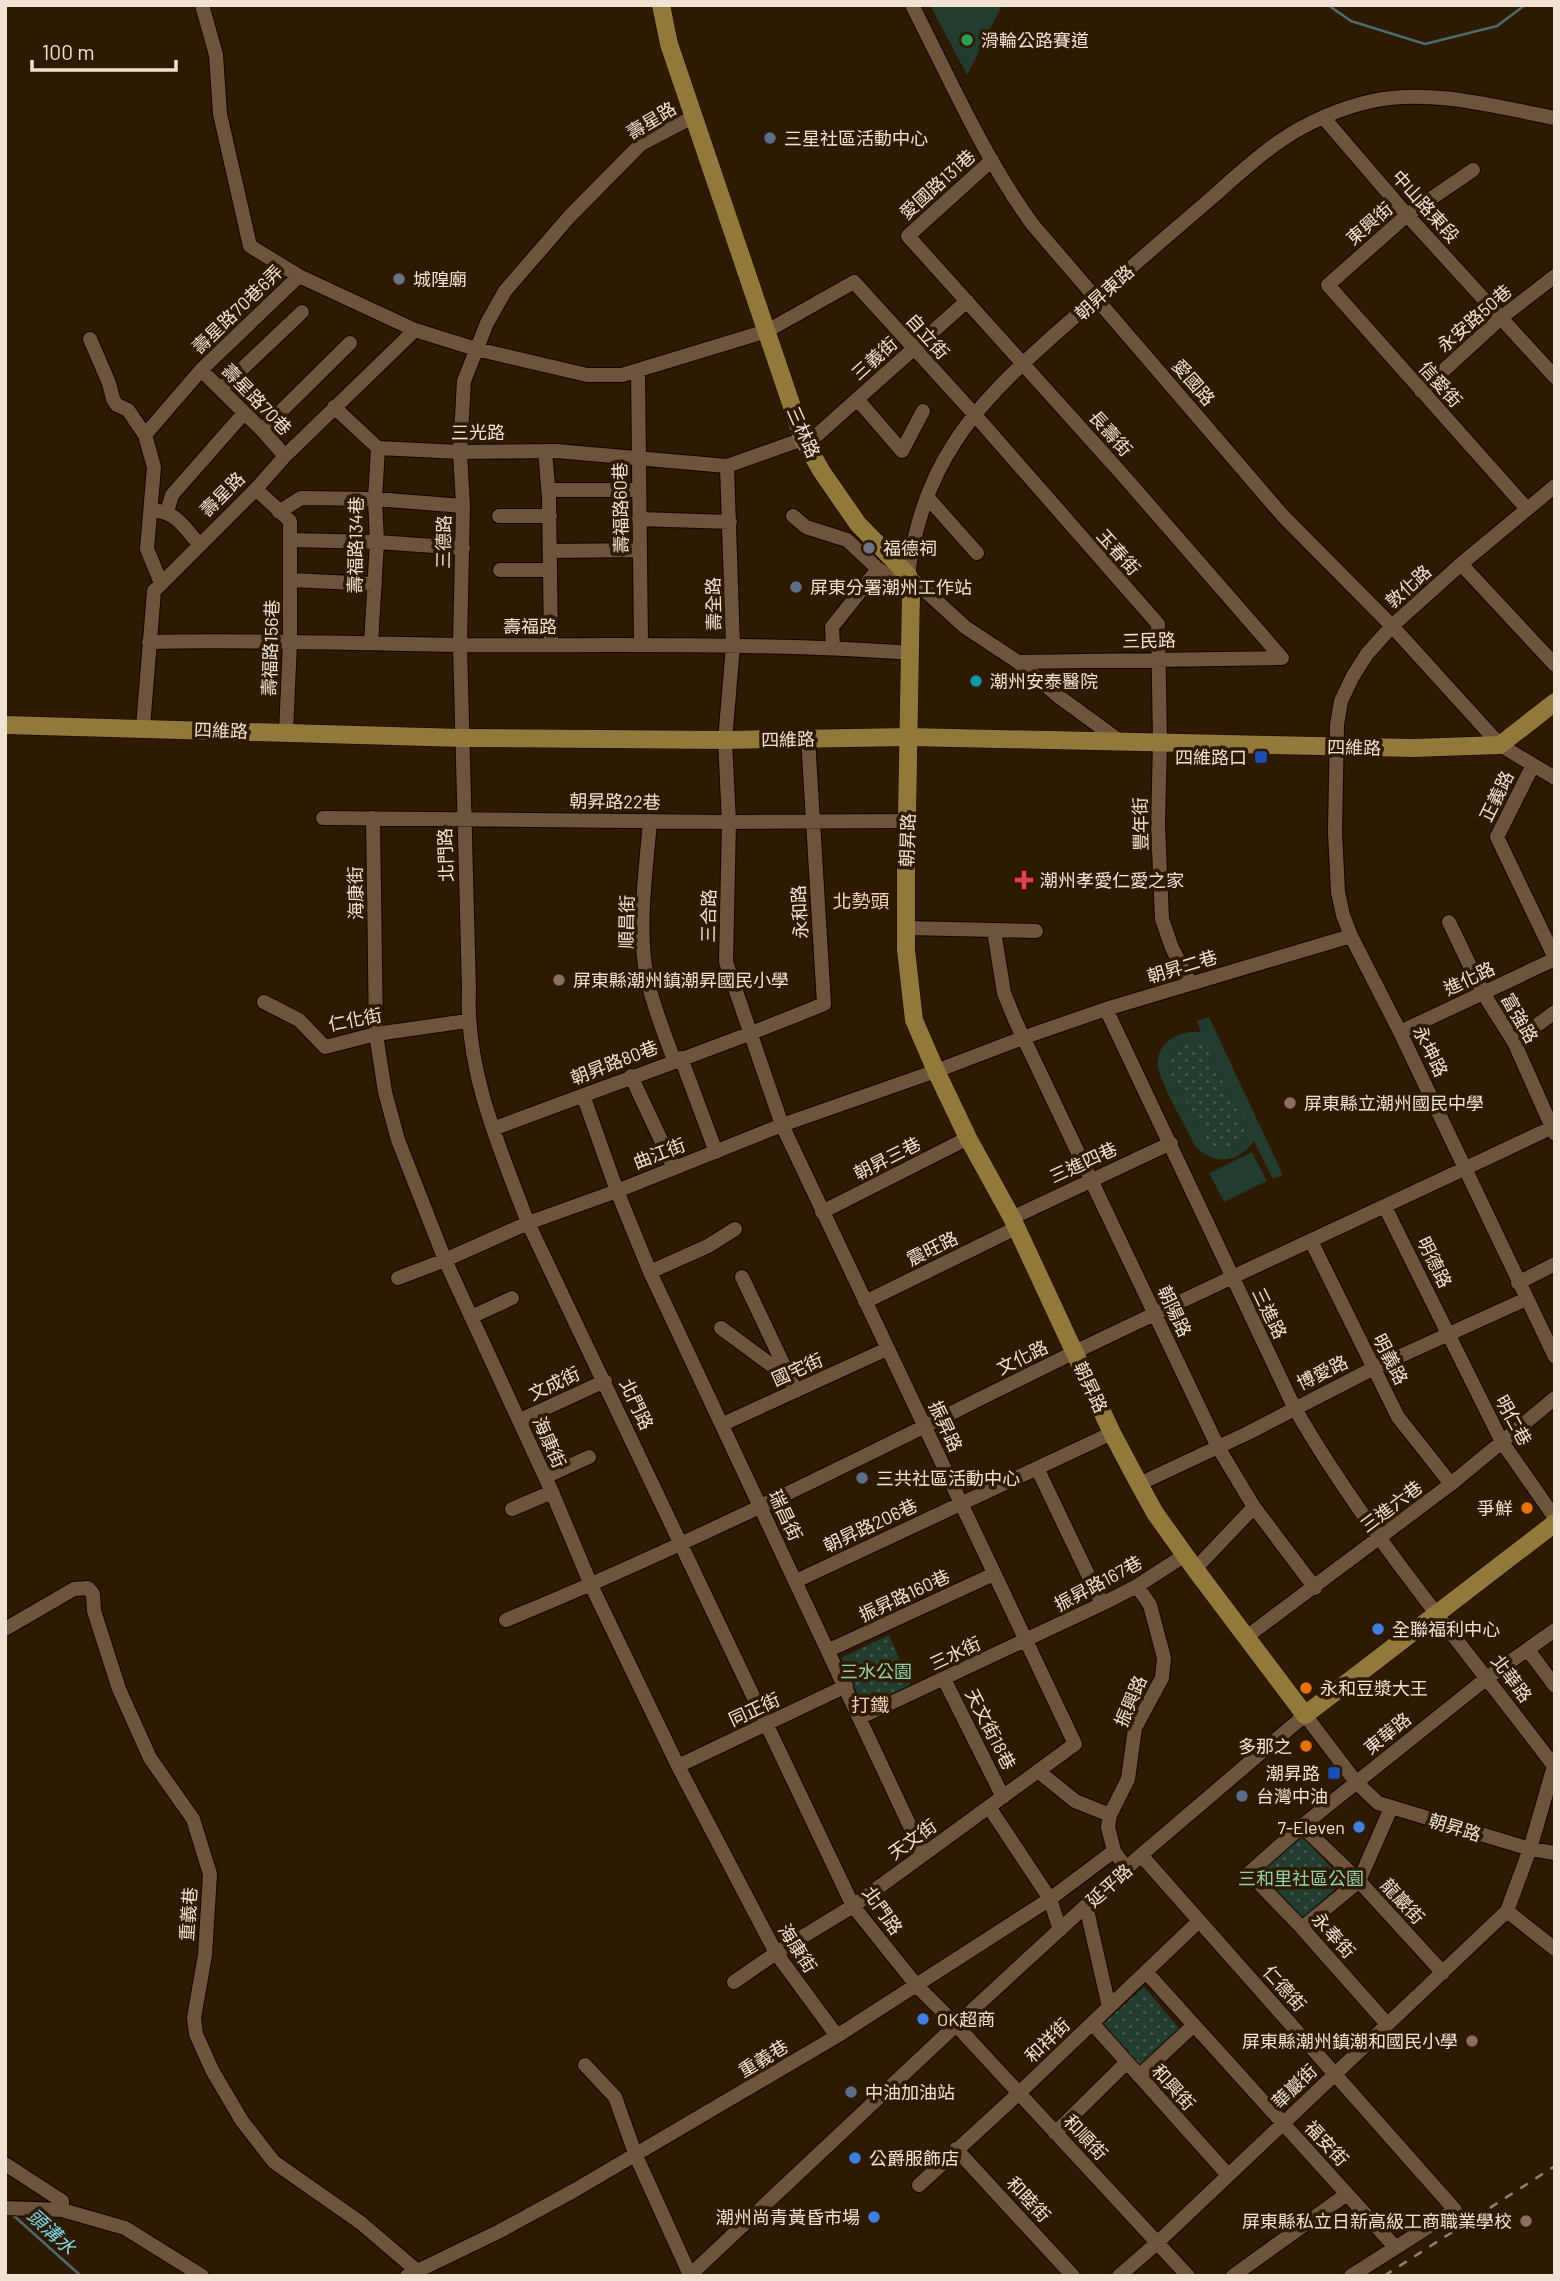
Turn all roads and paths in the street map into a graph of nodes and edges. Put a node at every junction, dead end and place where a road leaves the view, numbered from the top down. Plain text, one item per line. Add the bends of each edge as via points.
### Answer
1 (202, 5) edge
2 (661, 5) edge
3 (912, 5) edge
4 (695, 116) junction
5 (1323, 117) junction
6 (1555, 118) edge
7 (992, 160) junction
8 (1473, 170) dead end
9 (1407, 215) junction
10 (569, 217) joint
11 (908, 236) joint
12 (299, 276) junction
13 (1555, 276) edge
14 (1328, 285) joint
15 (1096, 299) junction
16 (967, 301) junction
17 (302, 312) dead end
18 (1502, 317) junction
19 (415, 330) junction
20 (767, 331) junction
21 (90, 339) dead end
22 (350, 343) dead end
23 (476, 349) junction
24 (913, 349) junction
25 (1023, 365) junction
26 (201, 370) junction
27 (638, 371) junction
28 (1555, 377) edge
29 (222, 388) junction
30 (1421, 391) junction
31 (857, 399) junction
32 (334, 407) junction
33 (923, 411) dead end
34 (244, 413) junction
35 (975, 415) junction
36 (262, 430) junction
37 (145, 435) junction
38 (805, 442) junction
39 (378, 448) junction
40 (545, 451) junction
41 (460, 452) junction
42 (285, 456) junction
43 (639, 458) junction
44 (727, 466) junction
45 (1555, 486) edge
46 (256, 489) junction
47 (549, 490) junction
48 (639, 490) junction
49 (928, 498) junction
50 (374, 499) junction
51 (463, 506) junction
52 (1527, 509) junction
53 (150, 511) junction
54 (167, 512) junction
55 (279, 512) junction
56 (499, 516) dead end
57 (550, 516) junction
58 (793, 516) dead end
59 (639, 519) junction
60 (730, 522) junction
61 (858, 524) junction
62 (292, 540) junction
63 (848, 540) junction
64 (377, 542) junction
65 (199, 544) junction
66 (463, 548) junction
67 (640, 550) junction
68 (550, 551) junction
69 (977, 553) dead end
70 (1461, 564) junction
71 (878, 569) junction
72 (500, 570) dead end
73 (550, 570) junction
74 (290, 573) junction
75 (161, 583) junction
76 (375, 584) junction
77 (909, 584) junction
78 (1392, 626) junction
79 (149, 642) junction
80 (290, 643) junction
81 (371, 643) junction
82 (460, 645) junction
83 (551, 645) junction
84 (642, 645) junction
85 (733, 646) junction
86 (832, 647) junction
87 (911, 653) junction
88 (1282, 658) joint
89 (1158, 659) junction
90 (1018, 662) junction
91 (1555, 665) edge
92 (1555, 702) edge
93 (5, 725) edge
94 (144, 727) junction
95 (286, 732) junction
96 (909, 737) junction
97 (463, 738) junction
98 (808, 738) junction
99 (725, 740) junction
100 (1121, 742) junction
101 (1160, 742) junction
102 (1500, 745) junction
103 (1335, 747) junction
104 (1533, 765) junction
105 (1555, 778) edge
106 (323, 818) dead end
107 (373, 818) junction
108 (463, 818) junction
109 (649, 821) junction
110 (907, 821) junction
111 (729, 822) junction
112 (813, 822) junction
113 (1449, 922) dead end
114 (907, 928) junction
115 (994, 931) junction
116 (1036, 931) dead end
117 (1351, 936) junction
118 (1555, 959) edge
119 (1190, 983) junction
120 (1483, 993) junction
121 (264, 1002) dead end
122 (1106, 1009) junction
123 (1555, 1012) edge
124 (467, 1021) junction
125 (1400, 1032) junction
126 (376, 1034) junction
127 (750, 1034) junction
128 (1025, 1037) junction
129 (1514, 1042) junction
130 (677, 1059) junction
131 (936, 1071) junction
132 (631, 1076) junction
133 (583, 1095) junction
134 (782, 1125) junction
135 (493, 1129) junction
136 (1554, 1129) edge
137 (968, 1138) junction
138 (1171, 1143) junction
139 (716, 1152) junction
140 (674, 1168) junction
141 (1465, 1168) junction
142 (1092, 1178) junction
143 (617, 1191) junction
144 (1385, 1207) junction
145 (822, 1212) junction
146 (528, 1223) junction
147 (1014, 1223) junction
148 (736, 1229) dead end
149 (1311, 1241) junction
150 (445, 1260) junction
151 (1555, 1264) edge
152 (650, 1272) junction
153 (742, 1277) dead end
154 (1232, 1277) junction
155 (398, 1278) dead end
156 (1518, 1283) junction
157 (512, 1298) dead end
158 (1526, 1299) junction
159 (865, 1302) junction
160 (1155, 1314) junction
161 (471, 1317) junction
162 (721, 1328) dead end
163 (1449, 1335) junction
164 (887, 1349) junction
165 (1075, 1352) junction
166 (1555, 1357) edge
167 (1374, 1368) junction
168 (605, 1381) junction
169 (793, 1385) junction
170 (1555, 1398) edge
171 (1294, 1407) junction
172 (520, 1420) junction
173 (723, 1424) junction
174 (926, 1426) junction
175 (1112, 1433) junction
176 (1502, 1442) junction
177 (1218, 1447) junction
178 (589, 1457) dead end
179 (1038, 1470) junction
180 (545, 1477) junction
181 (1139, 1484) junction
182 (1451, 1484) junction
183 (552, 1492) junction
184 (961, 1504) junction
185 (760, 1505) junction
186 (1254, 1507) junction
187 (512, 1509) dead end
188 (1555, 1521) edge
189 (1381, 1538) junction
190 (680, 1543) junction
191 (1190, 1562) junction
192 (994, 1573) junction
193 (796, 1581) junction
194 (591, 1585) junction
195 (1137, 1586) junction
196 (1314, 1588) junction
197 (1102, 1604) junction
198 (1436, 1612) junction
199 (506, 1620) dead end
200 (5, 1629) edge
201 (1553, 1635) edge
202 (1245, 1638) junction
203 (1026, 1641) junction
204 (830, 1650) junction
205 (1528, 1650) junction
206 (1487, 1678) junction
207 (944, 1679) junction
208 (846, 1686) junction
209 (1555, 1686) edge
210 (1304, 1715) junction
211 (861, 1717) junction
212 (767, 1724) junction
213 (1075, 1744) joint
214 (678, 1766) junction
215 (1555, 1766) edge
216 (1038, 1771) junction
217 (1356, 1783) junction
218 (1003, 1797) junction
219 (989, 1807) junction
220 (1391, 1808) junction
221 (1110, 1815) junction
222 (1302, 1826) junction
223 (1530, 1849) junction
224 (1114, 1852) junction
225 (1555, 1853) edge
226 (923, 1854) junction
227 (1141, 1856) junction
228 (1127, 1869) junction
229 (1250, 1873) joint
230 (1359, 1881) junction
231 (1050, 1899) junction
232 (853, 1906) junction
233 (1086, 1906) junction
234 (1507, 1911) junction
235 (1199, 1921) junction
236 (1302, 1928) junction
237 (1060, 1930) junction
238 (1555, 1948) edge
239 (776, 1953) junction
240 (1146, 1972) junction
241 (1443, 1973) junction
242 (734, 1982) dead end
243 (917, 1986) junction
244 (1108, 2007) junction
245 (1092, 2024) junction
246 (1387, 2024) junction
247 (956, 2025) junction
248 (1194, 2025) junction
249 (837, 2036) junction
250 (1126, 2063) junction
251 (585, 2065) dead end
252 (1335, 2074) junction
253 (1139, 2076) junction
254 (1019, 2093) junction
255 (1282, 2124) junction
256 (1055, 2133) junction
257 (956, 2149) junction
258 (636, 2156) junction
259 (5, 2164) edge
260 (1228, 2175) junction
261 (919, 2185) dead end
262 (1347, 2194) junction
263 (5, 2208) edge
264 (62, 2210) junction
265 (1157, 2243) junction
266 (1395, 2247) junction
267 (412, 2273) edge
268 (690, 2275) edge
269 (202, 2276) edge
270 (1073, 2276) edge
271 (1119, 2276) edge
272 (1188, 2276) edge
273 (1233, 2276) edge
274 (1350, 2276) edge

1 - 12 street via 216,55 220,114 250,246
2 - 4 main road, 三林路 via 669,44
3 - 7 street, 愛國路
4 - 10 street, 壽星路 via 641,144
4 - 20 main road, 三林路
5 - 6 street, 朝昇東路 via 1373,100 1413,97
5 - 9 street, 中山路東段
5 - 15 street, 朝昇東路 via 1282,139
7 - 11 street, 愛國路131巷
7 - 15 street, 愛國路 via 1033,225
8 - 9 street, 東興街
9 - 14 street, 東興街
9 - 18 street, 中山路東段
10 - 23 street, 三德路 via 505,291
11 - 16 street, 長壽街
12 - 19 street
12 - 26 street, 壽星路70巷6弄
13 - 18 street, 永安路50巷
14 - 30 street, 信愛街
15 - 25 street, 朝昇東路
15 - 78 street, 愛國路 via 1283,516
16 - 24 street, 三義街
16 - 25 street, 長壽街
17 - 29 street
18 - 28 street, 中山路東段
18 - 30 street, 永安路50巷
19 - 23 street
19 - 32 street, 壽星路
20 - 24 street, 自立街 via 854,282
20 - 27 street
20 - 38 main road, 三林路
21 - 37 street via 113,399 128,410
22 - 36 street
23 - 27 street via 587,375
23 - 41 street, 三德路 via 464,381
24 - 31 street, 三義街
24 - 35 street, 自立街
25 - 35 street, 朝昇東路
25 - 88 street, 長壽街
26 - 29 street, 壽星路70巷
26 - 37 street, 壽星路70巷6弄
27 - 43 street, 壽福路60巷
29 - 34 street, 壽星路70巷
30 - 52 street, 信愛街
31 - 33 street via 902,451
31 - 38 street, 三義街
32 - 39 street
32 - 42 street, 壽星路
34 - 36 street, 壽星路70巷
34 - 54 street via 172,495
35 - 49 street, 朝昇東路 via 944,459
35 - 89 street, 玉春街 via 1158,624
36 - 42 street, 壽星路70巷
37 - 53 street via 154,467
38 - 44 street
38 - 61 main road, 三林路
39 - 41 street, 三光路
39 - 50 street, 壽福路134巷
40 - 41 street, 三光路
40 - 43 street, 三光路
40 - 47 street
41 - 51 street, 三德路
42 - 46 street, 壽星路
43 - 44 street
43 - 48 street, 壽福路60巷
44 - 60 street, 壽全路
45 - 52 street, 敦化路
46 - 55 street
46 - 65 street, 壽星路
47 - 48 street
47 - 57 street
48 - 59 street, 壽福路60巷
49 - 69 street
49 - 77 street, 朝昇東路 via 912,541
50 - 51 street
50 - 55 street via 301,498
50 - 64 street, 壽福路134巷
51 - 66 street, 三德路
52 - 70 street, 敦化路
53 - 54 street
53 - 75 street via 147,549
54 - 65 street
55 - 62 street via 290,521
56 - 57 street
57 - 68 street
58 - 63 street via 806,527
59 - 60 street
59 - 67 street, 壽福路60巷
60 - 85 street, 壽全路
61 - 63 street
61 - 77 main road, 三林路
62 - 64 street
62 - 74 street, 壽福路156巷
63 - 71 street
64 - 66 street
64 - 76 street, 壽福路134巷
65 - 75 street, 壽星路
66 - 82 street, 三德路
67 - 68 street
67 - 84 street, 壽福路60巷
68 - 73 street
70 - 78 street, 敦化路
70 - 91 street
71 - 77 street
71 - 86 street via 832,627
72 - 73 street
73 - 83 street
74 - 76 street
74 - 80 street, 壽福路156巷
75 - 79 street, 壽星路 via 154,592
76 - 81 street, 壽福路134巷
77 - 87 main road, 朝昇東路
77 - 90 street, 三林路
78 - 102 street, 愛國路
78 - 103 street, 敦化路 via 1367,654 1347,688
79 - 80 street, 壽福路
79 - 94 street, 壽星路
80 - 81 street, 壽福路
80 - 95 street, 壽福路156巷
81 - 82 street, 壽福路
82 - 83 street, 壽福路
82 - 97 street, 三德路
83 - 84 street, 壽福路
84 - 85 street, 壽福路
85 - 86 street, 壽福路
85 - 99 street, 壽全路
86 - 87 street, 壽福路
87 - 96 main road, 朝昇東路
88 - 89 street, 三民路
89 - 90 street, 三民路
89 - 101 street, 玉春街
90 - 100 street, 三林路
92 - 102 main road
93 - 94 main road, 四維路
94 - 95 main road, 四維路
95 - 97 main road, 四維路
96 - 98 main road, 四維路
96 - 100 main road, 四維路
96 - 110 main road, 朝昇路
97 - 99 main road, 四維路
97 - 108 street, 北門路
98 - 99 main road, 四維路
98 - 112 street, 永和路
99 - 111 street, 三合路
100 - 101 main road, 四維路
101 - 103 main road, 四維路
101 - 119 street, 豐年街 via 1163,919
102 - 103 main road, 四維路
102 - 104 street, 愛國路
103 - 117 street, 永坤路 via 1338,892
104 - 105 street, 愛國路
104 - 118 street, 正義路 via 1497,837
106 - 107 street, 朝昇路22巷
107 - 108 street, 朝昇路22巷
107 - 126 street, 海康街
108 - 109 street, 朝昇路22巷
108 - 124 street, 北門路
109 - 111 street, 朝昇路22巷
109 - 130 street, 順昌街 via 645,960 655,1006
110 - 112 street, 朝昇路22巷
110 - 114 main road, 朝昇路
111 - 112 street, 朝昇路22巷
111 - 127 street, 三合路 via 726,962
112 - 127 street, 永和路 via 824,1004
113 - 120 street, 富強路
114 - 115 street
114 - 131 main road, 朝昇路 via 914,1020
115 - 116 street
115 - 128 street via 1004,992
117 - 119 street, 朝昇二巷
117 - 125 street, 永坤路
118 - 120 street, 進化路
119 - 122 street, 朝昇二巷
120 - 125 street, 進化路
120 - 129 street, 富強路
121 - 126 street, 仁化街 via 299,1020 325,1047
122 - 128 street, 朝昇二巷
122 - 138 street, 三進路
123 - 129 street
124 - 126 street, 仁化街
124 - 135 street, 北門路
125 - 141 street, 永坤路
126 - 150 street, 海康街 via 398,1140
127 - 130 street, 朝昇路80巷
127 - 134 street, 三合路
128 - 131 street, 朝昇二巷
128 - 142 street, 朝陽路
129 - 136 street, 富強路
130 - 132 street, 朝昇路80巷
130 - 139 street, 順昌街
131 - 134 street, 曲江街
131 - 137 main road, 朝昇路
132 - 133 street, 朝昇路80巷
132 - 140 street
133 - 135 street, 朝昇路80巷
133 - 143 street, 瑞昌街
134 - 139 street, 曲江街
134 - 145 street, 振昇路
135 - 146 street, 北門路
136 - 141 street, 文化路
137 - 145 street, 朝昇三巷
137 - 147 main road, 朝昇路
138 - 142 street, 三進四巷
138 - 154 street, 三進路
139 - 140 street, 曲江街
140 - 143 street, 曲江街
141 - 144 street, 文化路
141 - 156 street, 永坤路
142 - 147 street, 三進四巷
142 - 160 street, 朝陽路
143 - 146 street, 曲江街
143 - 152 street, 瑞昌街
144 - 149 street, 文化路
144 - 163 street, 明德路
145 - 159 street, 振昇路
146 - 150 street, 曲江街
146 - 168 street, 北門路
147 - 159 street, 震旺路
147 - 165 main road, 朝昇路
148 - 152 street
149 - 154 street, 文化路
149 - 167 street, 明義路
150 - 155 street, 曲江街
150 - 161 street, 海康街
151 - 156 street
152 - 173 street, 瑞昌街
153 - 169 street
154 - 160 street, 文化路
154 - 171 street, 三進路
156 - 158 street, 永坤路
157 - 161 street
158 - 163 street, 博愛路
158 - 166 street, 永坤路
159 - 164 street, 振昇路
160 - 165 street, 文化路
160 - 177 street, 朝陽路
161 - 172 street, 海康街
162 - 169 street
163 - 167 street, 博愛路
163 - 176 street, 明仁巷
164 - 169 street, 國宅街
164 - 174 street, 振昇路
165 - 174 street, 文化路
165 - 175 main road, 朝昇路
167 - 171 street, 博愛路
167 - 182 street, 明義路 via 1398,1417
168 - 172 street, 文成街
168 - 190 street, 北門路
169 - 173 street, 國宅街
170 - 176 street, 三進六巷
171 - 177 street, 博愛路
171 - 189 street, 三進路 via 1336,1478
172 - 180 street, 海康街
173 - 185 street, 瑞昌街
174 - 184 street, 振昇路
174 - 185 street, 文化路
175 - 179 street, 朝昇路206巷
175 - 181 main road, 朝昇路
176 - 182 street, 三進六巷
176 - 188 street, 明仁巷
177 - 181 street, 博愛路
177 - 186 street, 朝陽路
178 - 180 street
179 - 184 street, 朝昇路206巷
179 - 197 street
180 - 183 street, 海康街
181 - 191 main road, 朝昇路
182 - 189 street, 三進六巷
183 - 187 street
183 - 194 street, 海康街
184 - 192 street, 振昇路
184 - 193 street, 朝昇路206巷
185 - 190 street, 文化路
185 - 193 street, 瑞昌街
186 - 191 street, 振昇路167巷
186 - 196 street, 朝陽路
188 - 198 main road, 延平路
189 - 196 street, 三進六巷
189 - 198 street, 三進路
190 - 194 street, 文化路
190 - 212 street, 北門路
191 - 195 street, 振昇路167巷
191 - 202 main road, 朝昇路
192 - 203 street, 振昇路
192 - 204 street, 振昇路160巷
193 - 204 street, 瑞昌街
194 - 199 street, 文化路
194 - 214 street, 海康街
195 - 197 street, 振昇路167巷
195 - 221 street, 振興路 via 1150,1605 1164,1658 1161,1678 1135,1728 1128,1779
196 - 202 street, 三進六巷
197 - 203 street, 振昇路167巷
198 - 206 street, 北華路
198 - 210 main road, 延平路
200 - 267 street, 重義巷 via 74,1589 88,1588 93,1594 94,1611 119,1689 150,1758 193,1819 210,1874 205,1955 194,2018 212,2070 274,2162 361,2223
201 - 205 street, 東華路
202 - 210 main road, 朝昇路
203 - 207 street, 三水街
203 - 213 street, 振昇路
204 - 208 street, 瑞昌街
205 - 206 street, 東華路
205 - 209 street
206 - 215 street, 北華路
206 - 217 street, 東華路
207 - 211 street, 三水街
207 - 218 street, 天文街18巷
208 - 211 street, 瑞昌街
208 - 212 street, 同正街
210 - 217 street, 朝昇路
210 - 227 street, 延平路
211 - 226 street, 瑞昌街
212 - 214 street, 同正街
212 - 232 street, 北門路
213 - 216 street, 天文街
214 - 239 street, 海康街
215 - 223 street, 北華路
216 - 218 street, 天文街
216 - 221 street via 1075,1801
217 - 220 street, 朝昇路
217 - 222 street, 東華路
218 - 219 street, 天文街
219 - 226 street, 天文街
219 - 231 street
220 - 223 street, 朝昇路
220 - 230 street
221 - 224 street
222 - 229 street, 東華路
222 - 230 street, 龍巖街
223 - 225 street, 朝昇路
223 - 234 street, 華巖街
224 - 228 street
224 - 231 street, 重義巷
226 - 232 street, 天文街
227 - 228 street, 延平路
227 - 235 street, 仁德街
228 - 233 street, 延平路
229 - 236 street, 永奉街
230 - 236 street
230 - 241 street, 龍巖街
231 - 237 street
231 - 243 street, 重義巷
232 - 239 street, 天文街
232 - 243 street, 北門路
233 - 237 street, 延平路
233 - 244 street
234 - 238 street
234 - 241 street, 華巖街
235 - 240 street, 和祥街
235 - 252 street, 仁德街
236 - 246 street, 永奉街
237 - 247 street, 延平路
239 - 242 street, 天文街
239 - 249 street, 海康街
240 - 244 street, 和祥街
240 - 248 street, 福安街
241 - 246 street, 華巖街
243 - 247 street, 北門路
243 - 249 street, 重義巷
244 - 245 street, 和祥街
245 - 250 street, 和興街
245 - 254 street, 和祥街
246 - 252 street, 華巖街
247 - 254 street, 和順街
247 - 268 street, 延平路
248 - 253 street
248 - 255 street, 福安街
249 - 258 street, 重義巷
250 - 253 street, 和興街
250 - 256 street
251 - 258 street via 615,2097
252 - 255 street, 華巖街
252 - 266 street, 仁德街 via 1455,2210
253 - 260 street, 和興街
254 - 256 street, 和順街
254 - 257 street, 和祥街
255 - 260 street, 華巖街
255 - 262 street, 福安街
256 - 265 street, 和順街
257 - 261 street, 和祥街
257 - 270 street, 和睦街
258 - 267 street, 重義巷 via 500,2231
258 - 268 street
259 - 264 street via 62,2201
260 - 265 street, 華巖街
262 - 266 street, 福安街
262 - 273 street
263 - 264 street
264 - 269 street via 125,2228
265 - 271 street, 華巖街
265 - 272 street, 和順街
266 - 274 street

